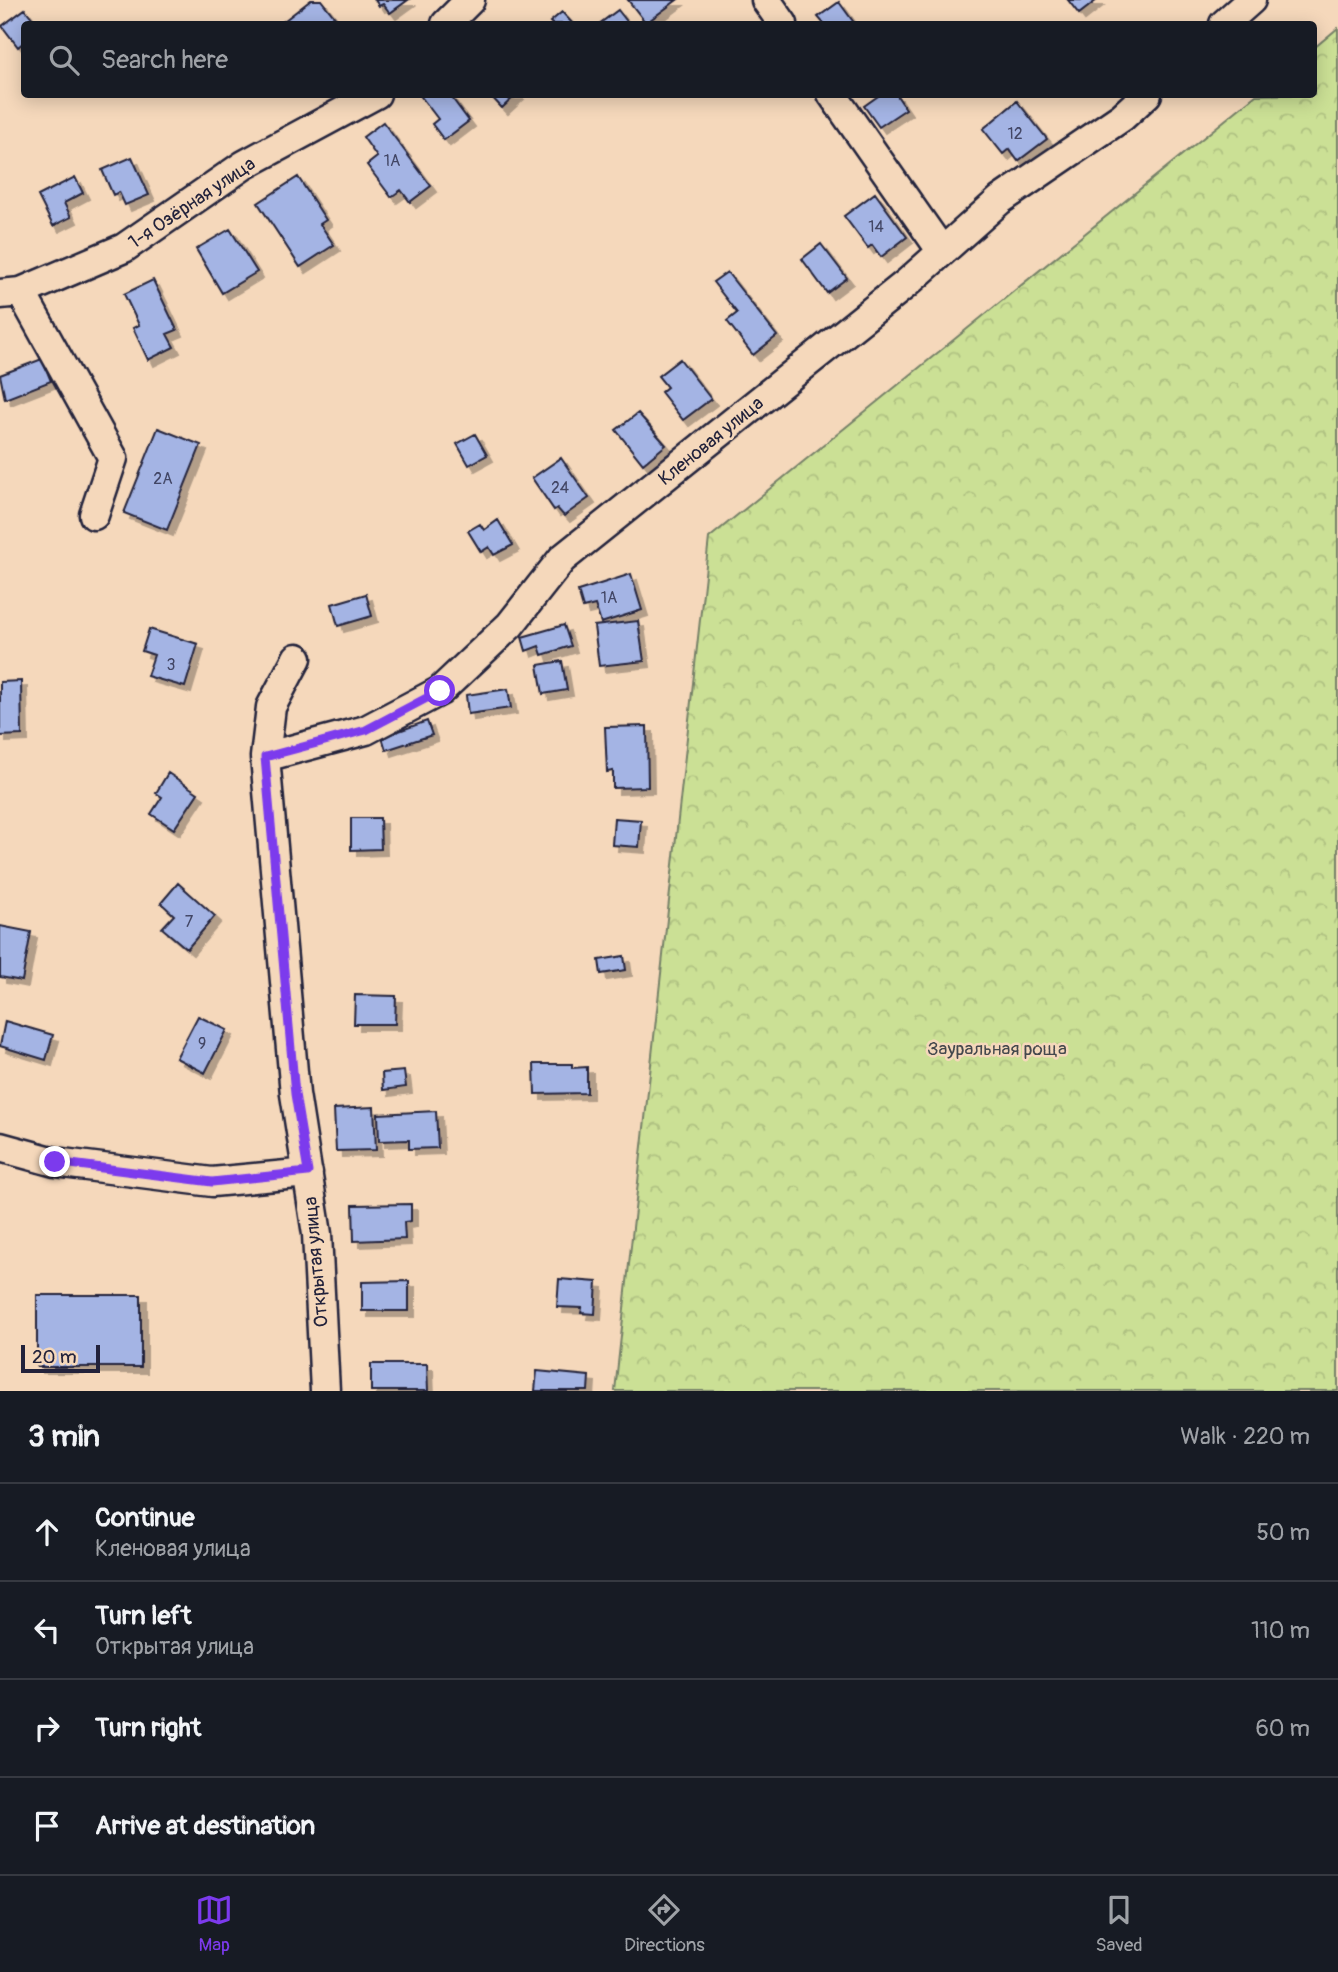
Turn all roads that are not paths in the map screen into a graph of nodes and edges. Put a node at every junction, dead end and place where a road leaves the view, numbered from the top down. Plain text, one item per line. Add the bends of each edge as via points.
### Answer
1 (470, 0) edge
2 (1251, 0) edge
3 (449, 21) edge
4 (1227, 21) edge
5 (369, 98) edge
6 (835, 98) edge
7 (1143, 98) edge
8 (941, 250) junction
9 (10, 293) edge
10 (94, 515) dead end
11 (297, 659) dead end
12 (265, 757) junction
13 (0, 1147) edge
14 (308, 1172) junction
15 (325, 1391) edge

1 - 3 street
2 - 4 street
5 - 9 street, 1-я Озёрная улица via 244,165 124,248
6 - 8 street
7 - 8 street, Кленовая улица via 1000,200
8 - 12 street, Кленовая улица via 907,283 562,559 510,625 440,691 366,730
9 - 10 street via 113,458
11 - 12 street, Открытая улица via 271,707
12 - 14 street, Открытая улица via 295,1094
13 - 14 street via 55,1162 212,1182
14 - 15 street, Открытая улица via 317,1234

